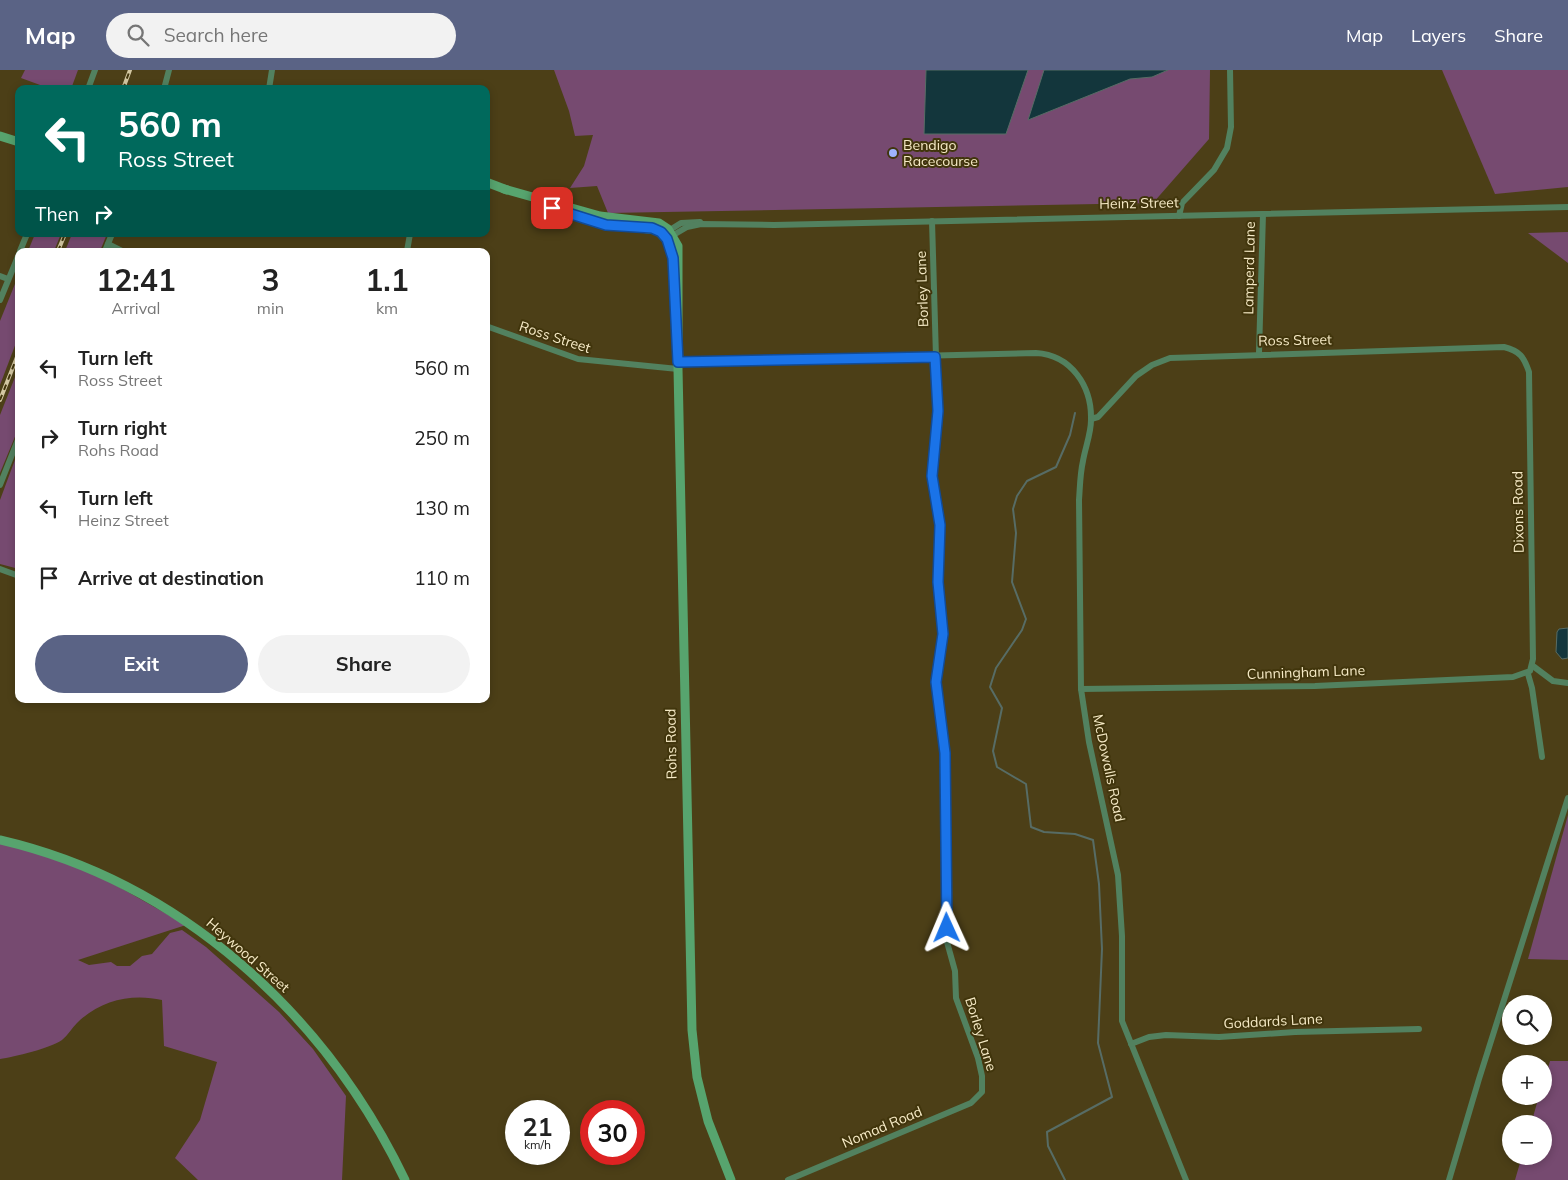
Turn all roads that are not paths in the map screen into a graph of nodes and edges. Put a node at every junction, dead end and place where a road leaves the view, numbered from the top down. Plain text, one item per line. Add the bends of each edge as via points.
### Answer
1 (95, 70) edge
2 (169, 70) edge
3 (272, 70) edge
4 (1230, 70) edge
5 (89, 85) edge
6 (165, 85) edge
7 (270, 85) edge
8 (0, 136) edge
9 (15, 141) edge
10 (490, 183) edge
11 (1568, 208) edge
12 (1263, 214) junction
13 (1179, 216) junction
14 (932, 221) junction
15 (668, 234) junction
16 (111, 237) edge
17 (108, 244) junction
18 (106, 248) edge
19 (116, 248) edge
20 (15, 262) edge
21 (0, 276) edge
22 (8, 279) junction
23 (0, 300) edge
24 (490, 327) edge
25 (1259, 353) junction
26 (1521, 354) joint
27 (936, 357) junction
28 (1062, 358) joint
29 (678, 366) junction
30 (1091, 419) junction
31 (15, 447) edge
32 (0, 485) edge
33 (0, 569) edge
34 (15, 575) edge
35 (1530, 670) junction
36 (1568, 683) edge
37 (1081, 689) junction
38 (1542, 757) dead end
39 (1568, 798) edge
40 (0, 840) edge
41 (1419, 1030) dead end
42 (1131, 1044) junction
43 (982, 1092) joint
44 (405, 1180) edge
45 (731, 1180) edge
46 (788, 1180) edge
47 (1186, 1180) edge
48 (1450, 1180) edge

1 - 5 street
2 - 6 street
3 - 7 street
4 - 13 street via 1231,127 1227,148 1214,170 1182,203
8 - 9 street
10 - 15 street via 569,210 616,219 652,221 664,226
11 - 12 street, Heinz Street
12 - 13 street, Heinz Street
12 - 25 street, Lamperd Lane
13 - 14 street, Heinz Street
14 - 15 street, Heinz Street via 711,224 694,225
14 - 27 street, Borley Lane
15 - 29 street, Rohs Road via 678,251
16 - 17 street
17 - 18 street
17 - 19 street
20 - 22 street
21 - 22 street
22 - 23 street
24 - 29 street, Ross Street via 578,359
25 - 26 street, Ross Street via 1504,347
25 - 30 street, Ross Street via 1161,361 1136,376 1098,416
26 - 35 street, Dixons Road via 1528,372
27 - 28 street, Ross Street via 1036,353
27 - 29 street, Ross Street
27 - 43 street, Borley Lane via 938,411 932,476 940,525 938,582 943,634 936,682 945,748 948,942 955,971 956,998 978,1058
28 - 30 street, McDowalls Road via 1072,367 1084,388
29 - 45 street, Rohs Road via 692,1030 697,1077 708,1121
30 - 37 street, McDowalls Road via 1079,500
31 - 32 street
33 - 34 street
35 - 36 street via 1553,681
35 - 37 street, Cunningham Lane via 1514,678 1315,686
35 - 38 street, Dixons Road
37 - 42 street, McDowalls Road via 1118,875 1122,1012
39 - 48 street
40 - 44 street, Heywood Street via 59,858 124,885 180,918 232,956 286,1006 330,1058 373,1120
41 - 42 street, Goddards Lane via 1309,1031 1219,1037 1166,1035
42 - 47 street, McDowalls Road
43 - 46 street, Nomad Road via 971,1103

